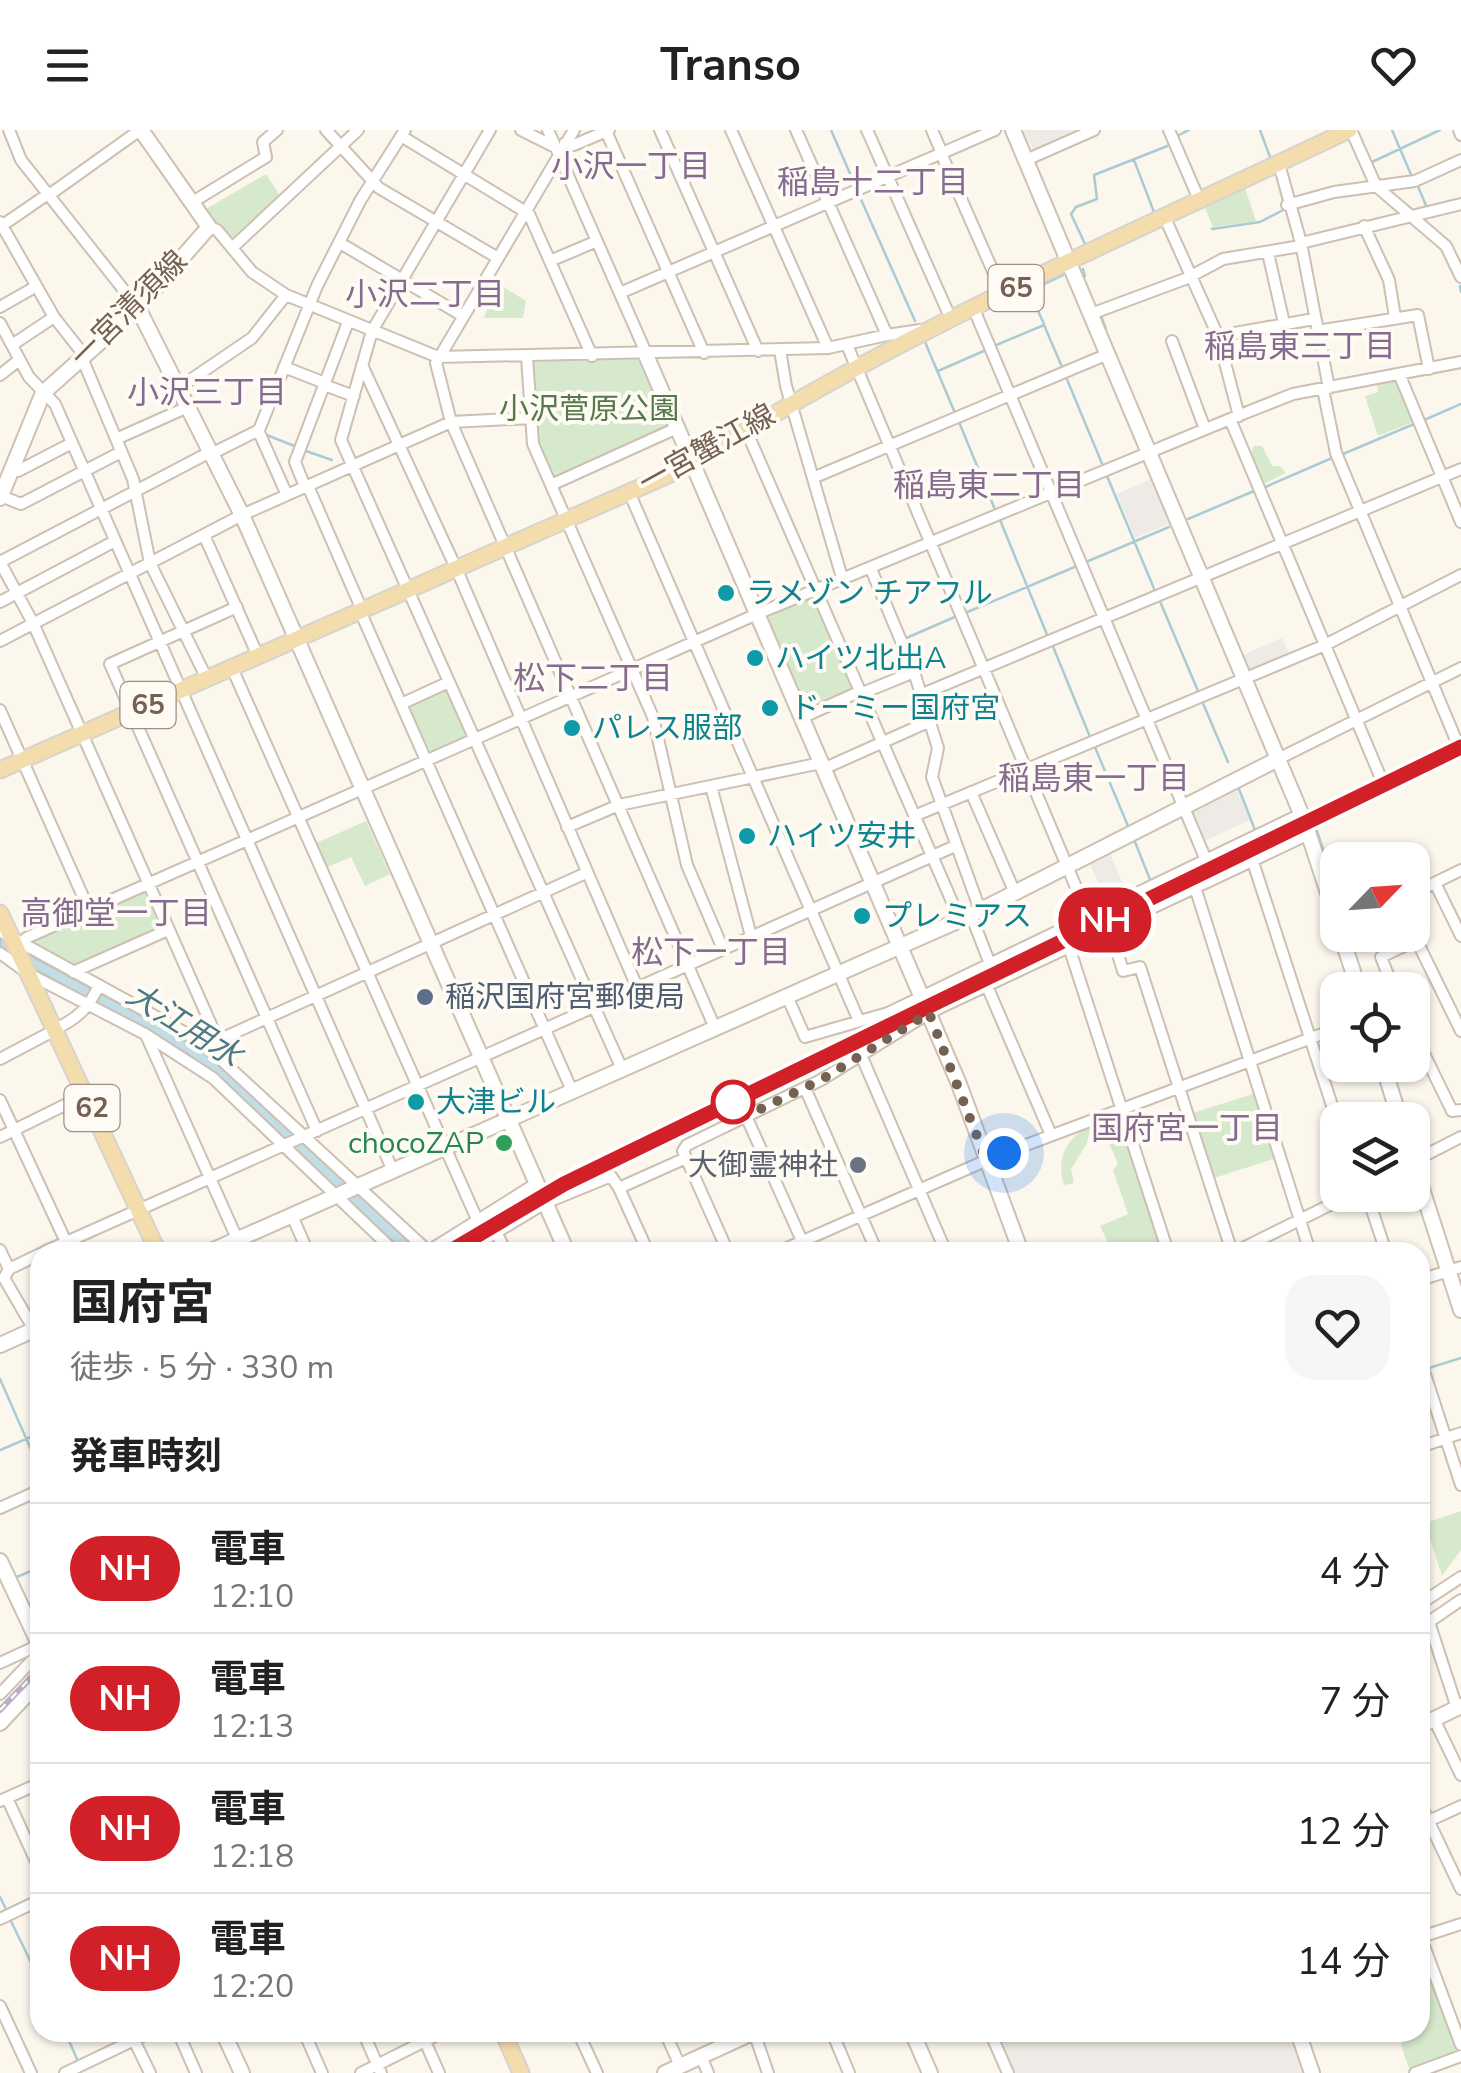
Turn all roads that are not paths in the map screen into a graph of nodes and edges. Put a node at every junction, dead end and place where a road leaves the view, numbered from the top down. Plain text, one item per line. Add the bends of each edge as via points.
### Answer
1 (9, 130) edge
2 (140, 130) edge
3 (277, 130) edge
4 (326, 130) edge
5 (358, 130) edge
6 (490, 130) edge
7 (521, 130) edge
8 (548, 130) edge
9 (574, 130) edge
10 (660, 130) edge
11 (732, 130) edge
12 (796, 130) edge
13 (867, 130) edge
14 (932, 130) edge
15 (994, 130) edge
16 (1014, 130) edge
17 (1094, 130) edge
18 (1169, 130) edge
19 (1350, 130) edge
20 (608, 131) edge
21 (403, 133) edge
22 (341, 148) junction
23 (560, 148) junction
24 (941, 151) junction
25 (1026, 160) junction
26 (1461, 160) edge
27 (1278, 164) junction
28 (464, 174) junction
29 (887, 175) junction
30 (373, 182) junction
31 (1376, 186) junction
32 (48, 194) junction
33 (828, 201) junction
34 (1200, 202) junction
35 (191, 203) junction
36 (1461, 204) edge
37 (1288, 205) junction
38 (526, 212) junction
39 (1408, 215) junction
40 (1165, 218) junction
41 (436, 222) junction
42 (1, 225) edge
43 (774, 225) junction
44 (1364, 226) junction
45 (209, 227) junction
46 (597, 241) junction
47 (340, 242) junction
48 (1301, 244) junction
49 (232, 248) junction
50 (714, 252) junction
51 (1268, 253) junction
52 (498, 258) junction
53 (550, 262) junction
54 (1070, 264) junction
55 (668, 272) junction
56 (1193, 276) junction
57 (1461, 276) edge
58 (402, 280) junction
59 (35, 287) junction
60 (620, 293) junction
61 (1003, 294) junction
62 (286, 295) junction
63 (308, 305) junction
64 (0, 307) edge
65 (974, 307) junction
66 (138, 308) junction
67 (1091, 314) junction
68 (462, 316) junction
69 (54, 317) junction
70 (950, 317) junction
71 (1395, 317) junction
72 (348, 322) junction
73 (1284, 323) junction
74 (0, 324) edge
75 (1315, 325) junction
76 (921, 330) junction
77 (372, 331) junction
78 (886, 336) junction
79 (1218, 336) junction
80 (1172, 341) dead end
81 (12, 345) junction
82 (847, 345) junction
83 (828, 348) junction
84 (780, 350) junction
85 (758, 351) junction
86 (704, 353) junction
87 (1108, 354) junction
88 (646, 355) junction
89 (83, 356) junction
90 (592, 356) junction
91 (527, 357) junction
92 (438, 358) junction
93 (20, 360) junction
94 (1461, 362) edge
95 (362, 365) junction
96 (856, 365) junction
97 (284, 367) junction
98 (1429, 369) junction
99 (0, 375) edge
100 (1400, 376) junction
101 (324, 384) junction
102 (180, 387) junction
103 (1326, 388) junction
104 (44, 393) junction
105 (1011, 394) junction
106 (354, 396) junction
107 (790, 402) junction
108 (190, 406) junction
109 (531, 418) junction
110 (1234, 418) junction
111 (451, 422) junction
112 (677, 428) junction
113 (1206, 429) junction
114 (258, 430) junction
115 (746, 430) junction
116 (116, 440) junction
117 (72, 443) junction
118 (401, 445) junction
119 (890, 446) junction
120 (121, 452) junction
121 (213, 452) junction
122 (1149, 452) junction
123 (693, 464) junction
124 (353, 466) junction
125 (1461, 469) edge
126 (6, 470) edge
127 (84, 471) junction
128 (815, 477) junction
129 (1442, 477) junction
130 (551, 485) junction
131 (307, 487) junction
132 (136, 490) junction
133 (629, 492) junction
134 (1052, 493) junction
135 (288, 495) junction
136 (0, 497) edge
137 (101, 508) junction
138 (1361, 510) junction
139 (242, 516) junction
140 (566, 520) junction
141 (1461, 522) edge
142 (204, 534) junction
143 (115, 541) junction
144 (931, 544) junction
145 (1282, 544) junction
146 (506, 547) junction
147 (0, 562) edge
148 (150, 563) junction
149 (456, 568) junction
150 (871, 570) junction
151 (129, 573) junction
152 (1461, 575) edge
153 (1202, 577) junction
154 (843, 581) junction
155 (408, 590) junction
156 (815, 590) junction
157 (18, 592) junction
158 (0, 602) edge
159 (1401, 606) junction
160 (237, 607) junction
161 (361, 611) junction
162 (757, 614) junction
163 (1106, 617) junction
164 (33, 623) junction
165 (183, 632) junction
166 (0, 640) edge
167 (295, 640) junction
168 (159, 642) junction
169 (694, 642) junction
170 (1324, 644) junction
171 (258, 656) junction
172 (232, 668) junction
173 (984, 668) junction
174 (1461, 668) edge
175 (632, 670) junction
176 (914, 672) junction
177 (1244, 678) junction
178 (206, 679) junction
179 (449, 682) junction
180 (1432, 682) junction
181 (180, 690) junction
182 (860, 693) junction
183 (920, 695) junction
184 (572, 697) junction
185 (401, 704) junction
186 (0, 710) edge
187 (132, 712) junction
188 (523, 718) junction
189 (802, 718) junction
190 (1147, 718) junction
191 (1356, 720) junction
192 (928, 722) junction
193 (81, 734) junction
194 (475, 740) junction
195 (1456, 740) dead end
196 (882, 743) junction
197 (22, 760) junction
198 (1278, 760) junction
199 (426, 762) junction
200 (822, 766) junction
201 (1026, 769) junction
202 (0, 770) edge
203 (1380, 776) dead end
204 (752, 778) junction
205 (712, 786) junction
206 (362, 790) junction
207 (971, 792) junction
208 (669, 795) junction
209 (941, 804) junction
210 (619, 805) junction
211 (1184, 807) junction
212 (1301, 814) junction
213 (914, 816) junction
214 (299, 818) junction
215 (567, 828) junction
216 (1309, 834) junction
217 (247, 840) junction
218 (955, 846) junction
219 (932, 856) junction
220 (1252, 859) junction
221 (1206, 860) junction
222 (198, 862) junction
223 (1067, 866) junction
224 (1320, 868) edge
225 (1461, 870) edge
226 (586, 874) junction
227 (872, 882) junction
228 (1435, 883) junction
229 (148, 884) junction
230 (1430, 885) edge
231 (1195, 887) junction
232 (542, 892) junction
233 (1015, 893) junction
234 (89, 910) junction
235 (810, 910) junction
236 (0, 913) edge
237 (494, 914) junction
238 (970, 915) junction
239 (1089, 918) junction
240 (1110, 928) junction
241 (168, 930) junction
242 (751, 936) junction
243 (1461, 936) edge
244 (13, 940) edge
245 (430, 942) junction
246 (900, 947) junction
247 (1069, 947) junction
248 (723, 949) junction
249 (1389, 952) edge
250 (1423, 952) edge
251 (0, 953) edge
252 (688, 964) junction
253 (990, 964) junction
254 (27, 969) junction
255 (366, 971) junction
256 (74, 972) junction
257 (1387, 972) edge
258 (838, 973) junction
259 (988, 986) junction
260 (98, 987) junction
261 (637, 987) junction
262 (315, 994) junction
263 (787, 996) junction
264 (922, 997) junction
265 (91, 1003) junction
266 (593, 1006) junction
267 (929, 1013) junction
268 (266, 1016) junction
269 (859, 1021) junction
270 (544, 1028) junction
271 (715, 1028) junction
272 (55, 1030) junction
273 (1461, 1030) edge
274 (145, 1034) junction
275 (1320, 1034) edge
276 (1310, 1038) junction
277 (207, 1044) junction
278 (861, 1055) junction
279 (481, 1056) junction
280 (0, 1059) edge
281 (190, 1060) junction
282 (1250, 1060) junction
283 (1430, 1066) edge
284 (622, 1070) junction
285 (417, 1086) junction
286 (1178, 1087) junction
287 (805, 1088) junction
288 (574, 1094) junction
289 (85, 1095) junction
290 (0, 1100) edge
291 (1331, 1102) edge
292 (1121, 1108) junction
293 (366, 1109) junction
294 (1461, 1110) edge
295 (746, 1116) junction
296 (509, 1121) junction
297 (6, 1134) edge
298 (1051, 1135) junction
299 (308, 1136) junction
300 (1461, 1137) edge
301 (287, 1146) junction
302 (445, 1148) junction
303 (1430, 1152) edge
304 (686, 1158) junction
305 (987, 1162) junction
306 (394, 1171) junction
307 (210, 1180) junction
308 (537, 1183) junction
309 (619, 1188) junction
310 (348, 1191) junction
311 (921, 1191) junction
312 (546, 1203) junction
313 (1430, 1205) edge
314 (1320, 1211) edge
315 (140, 1212) junction
316 (1373, 1212) edge
317 (292, 1216) junction
318 (861, 1216) junction
319 (476, 1217) junction
320 (1300, 1221) junction
321 (496, 1232) junction
322 (66, 1242) joint
323 (154, 1242) edge
324 (238, 1242) edge
325 (247, 1242) edge
326 (304, 1242) edge
327 (387, 1242) edge
328 (415, 1242) edge
329 (442, 1242) edge
330 (480, 1242) edge
331 (501, 1242) edge
332 (564, 1242) edge
333 (643, 1242) edge
334 (724, 1242) edge
335 (802, 1242) edge
336 (813, 1242) edge
337 (873, 1242) edge
338 (942, 1242) edge
339 (1016, 1242) edge
340 (1165, 1242) edge
341 (1230, 1242) edge
342 (1255, 1242) edge
343 (1307, 1242) edge
344 (1383, 1242) edge
345 (0, 1250) edge
346 (30, 1260) edge
347 (1455, 1269) edge
348 (4, 1276) edge
349 (1430, 1277) edge
350 (1461, 1310) edge
351 (30, 1319) edge
352 (30, 1335) edge
353 (0, 1345) edge
354 (1430, 1389) edge
355 (1461, 1433) edge
356 (1446, 1438) junction
357 (1430, 1444) edge
358 (1461, 1485) edge
359 (30, 1494) edge
360 (0, 1508) edge
361 (0, 1562) edge
362 (1461, 1576) edge
363 (1430, 1595) edge
364 (1461, 1600) edge
365 (1430, 1622) edge
366 (30, 1626) edge
367 (1430, 1637) edge
368 (30, 1652) edge
369 (30, 1660) edge
370 (0, 1663) edge
371 (30, 1691) edge
372 (0, 1694) edge
373 (1459, 1707) edge
374 (1430, 1721) edge
375 (0, 1723) edge
376 (1430, 1727) edge
377 (1461, 1775) edge
378 (30, 1787) edge
379 (4, 1799) edge
380 (1461, 1806) edge
381 (1430, 1820) edge
382 (1430, 1834) edge
383 (30, 1850) edge
384 (1461, 1889) edge
385 (30, 1904) edge
386 (0, 1918) edge
387 (1461, 1924) edge
388 (1430, 1933) edge
389 (1430, 1963) edge
390 (0, 2006) edge
391 (182, 2042) edge
392 (228, 2042) edge
393 (308, 2042) edge
394 (367, 2042) edge
395 (416, 2042) edge
396 (425, 2042) edge
397 (507, 2042) edge
398 (583, 2042) edge
399 (670, 2042) edge
400 (725, 2042) edge
401 (757, 2042) edge
402 (836, 2042) edge
403 (916, 2042) edge
404 (994, 2042) edge
405 (1301, 2042) edge
406 (129, 2043) joint
407 (1461, 2046) edge
408 (701, 2056) junction
409 (1461, 2056) edge
410 (680, 2066) junction
411 (379, 2069) edge
412 (31, 2073) edge
413 (66, 2073) edge
414 (150, 2073) edge
415 (196, 2073) edge
416 (242, 2073) edge
417 (322, 2073) edge
418 (361, 2073) edge
419 (439, 2073) edge
420 (520, 2073) edge
421 (597, 2073) edge
422 (665, 2073) edge
423 (708, 2073) edge
424 (768, 2073) edge
425 (850, 2073) edge
426 (930, 2073) edge
427 (1008, 2073) edge
428 (1312, 2073) edge
429 (1414, 2073) edge

1 - 32 street via 21,160
2 - 32 street
2 - 35 street, 一宮清須線
3 - 35 street via 263,142 266,157
4 - 22 street
5 - 22 street
6 - 28 street
7 - 23 street
8 - 23 street
9 - 23 street
10 - 50 street
11 - 43 street
12 - 33 street
13 - 29 street
14 - 24 street
15 - 24 street
16 - 25 street
17 - 25 street
18 - 34 street
19 - 27 main road, 一宮蟹江線 / 65
19 - 31 street
20 - 23 street
20 - 55 street
21 - 28 street
21 - 30 street
22 - 30 street
22 - 49 street
23 - 38 street
23 - 46 street
24 - 29 street
24 - 61 street
25 - 54 street
26 - 31 street via 1415,181
27 - 34 main road, 一宮蟹江線 / 65
27 - 37 street
28 - 38 street
28 - 41 street
29 - 33 street
29 - 70 street
30 - 41 street
30 - 47 street
31 - 37 street
31 - 39 street
32 - 42 street
32 - 66 street
33 - 43 street
33 - 78 street
34 - 40 main road, 一宮蟹江線 / 65
35 - 45 street, 一宮清須線
36 - 39 street
37 - 48 street
38 - 52 street
38 - 53 street
39 - 44 street
39 - 57 street via 1446,246
40 - 54 main road, 一宮蟹江線 / 65
40 - 56 street
41 - 52 street
41 - 58 street
42 - 59 street
43 - 50 street
43 - 83 street
44 - 48 street
44 - 71 street via 1389,280
45 - 49 street
45 - 66 street, 一宮清須線
46 - 53 street
46 - 60 street
47 - 58 street
47 - 63 street
48 - 51 street
48 - 75 street
49 - 62 street
50 - 55 street
50 - 85 street
51 - 56 street via 1223,259
51 - 73 street
52 - 68 street
53 - 90 street
54 - 61 main road, 一宮蟹江線 / 65
54 - 67 street
55 - 60 street
55 - 86 street
56 - 67 street
56 - 79 street
58 - 68 street
58 - 77 street
59 - 64 street
59 - 69 street
60 - 88 street
61 - 65 main road, 一宮蟹江線 / 65
62 - 63 street
62 - 102 street via 252,338
63 - 72 street
63 - 97 street
65 - 70 main road, 一宮蟹江線 / 65
65 - 105 street
66 - 89 street, 一宮清須線
66 - 102 street
67 - 87 street
68 - 92 street
69 - 81 street
69 - 89 street
70 - 76 main road, 一宮蟹江線 / 65
71 - 75 street
71 - 98 street via 1418,314
72 - 77 street
72 - 101 street
73 - 75 street
73 - 79 street
74 - 81 street
75 - 103 street
76 - 78 street
76 - 96 main road, 一宮蟹江線 / 65
77 - 92 street
77 - 95 street
78 - 82 street
79 - 110 street
80 - 113 street
81 - 93 street
82 - 83 street
82 - 96 street
83 - 84 street
84 - 85 street
84 - 107 street
85 - 86 street
86 - 88 street
87 - 105 street
87 - 122 street
88 - 90 street
88 - 112 street
89 - 104 street, 一宮清須線
89 - 116 street
90 - 91 street
91 - 92 street
91 - 109 street
92 - 111 street
93 - 99 street
93 - 104 street
94 - 98 street
95 - 106 street
95 - 118 street
96 - 107 main road, 一宮蟹江線 / 65
96 - 119 street
97 - 101 street
97 - 114 street
98 - 100 street
100 - 103 street
100 - 129 street
101 - 106 street
101 - 131 street via 295,462
102 - 108 street
103 - 110 street
103 - 138 street via 1336,453
104 - 117 street
104 - 126 street, 一宮清須線
105 - 119 street
105 - 134 street
106 - 124 street via 341,440
107 - 115 main road, 一宮蟹江線 / 65
107 - 128 street
108 - 116 street
108 - 121 street
109 - 111 street
109 - 130 street via 533,444
110 - 113 street
110 - 145 street
111 - 118 street
111 - 146 street
112 - 123 street
112 - 130 street
113 - 122 street
114 - 121 street
114 - 135 street
115 - 123 main road, 一宮蟹江線 / 65
115 - 156 street
116 - 120 street
117 - 126 street via 18,471
117 - 127 street
118 - 124 street
118 - 149 street
119 - 128 street
119 - 144 street
120 - 127 street
120 - 132 street
121 - 132 street
121 - 139 street
122 - 134 street
122 - 153 street
123 - 133 main road, 一宮蟹江線 / 65
123 - 162 street
124 - 131 street
124 - 155 street
125 - 129 street
126 - 136 street, 一宮清須線
127 - 136 street via 21,504
127 - 137 street
128 - 154 street
129 - 138 street
129 - 141 street
130 - 140 street
131 - 135 street
131 - 161 street
132 - 137 street
132 - 148 street
133 - 140 main road, 一宮蟹江線 / 65
133 - 169 street
134 - 144 street
134 - 163 street
135 - 139 street
137 - 143 street
137 - 147 street
138 - 145 street
138 - 159 street
139 - 142 street
139 - 167 street
140 - 146 main road, 一宮蟹江線 / 65
140 - 175 street
142 - 148 street
142 - 160 street
143 - 151 street
143 - 157 street
144 - 150 street
144 - 173 street
145 - 153 street
145 - 170 street
146 - 149 main road, 一宮蟹江線 / 65
146 - 184 street
147 - 157 street
148 - 151 street
148 - 165 street
149 - 155 main road, 一宮蟹江線 / 65
149 - 188 street
150 - 154 street
150 - 176 street
151 - 164 street
151 - 168 street
152 - 159 street
153 - 163 street
153 - 177 street
154 - 156 street
155 - 161 main road, 一宮蟹江線 / 65
155 - 179 street
156 - 162 street
156 - 182 street
157 - 158 street
157 - 164 street
159 - 170 street
159 - 180 street
160 - 165 street
160 - 171 street
161 - 167 main road, 一宮蟹江線 / 65
161 - 185 street
162 - 169 street
162 - 189 street
163 - 173 street
163 - 190 street
164 - 166 street
164 - 193 street
165 - 168 street
165 - 178 street
167 - 171 main road, 一宮蟹江線 / 65
167 - 206 street
168 - 181 street
168 - 187 street via 110,664
169 - 175 street
169 - 204 street
170 - 177 street
170 - 191 street
171 - 172 main road, 一宮蟹江線 / 65
172 - 178 main road, 一宮蟹江線 / 65
172 - 214 street
173 - 183 street
173 - 201 street
174 - 180 street
175 - 184 street
175 - 208 street via 653,717
176 - 182 street
176 - 183 street
177 - 190 street
177 - 198 street
178 - 181 main road, 一宮蟹江線 / 65
179 - 185 street
179 - 194 street
180 - 191 street
180 - 195 street
181 - 187 main road, 一宮蟹江線 / 65
181 - 217 street
182 - 189 street
182 - 196 street
183 - 192 street
184 - 188 street
184 - 210 street
185 - 199 street
186 - 197 street
187 - 193 main road, 一宮蟹江線 / 65
187 - 222 street
188 - 194 street
188 - 215 street
189 - 200 street
190 - 201 street
190 - 211 street
191 - 198 street
191 - 203 street
192 - 196 street
192 - 209 street via 938,748 931,766
193 - 197 main road, 一宮蟹江線 / 65
193 - 229 street
194 - 199 street
194 - 232 street
196 - 200 street
196 - 213 street
197 - 202 main road, 一宮蟹江線 / 65
197 - 234 street
198 - 211 street
198 - 212 street
199 - 206 street
199 - 237 street
200 - 204 street
200 - 227 street
201 - 207 street
201 - 223 street
204 - 205 street
204 - 235 street
205 - 208 street
205 - 242 street
206 - 214 street
206 - 245 street
207 - 209 street
207 - 233 street
208 - 210 street
208 - 248 street via 687,866
209 - 213 street
209 - 218 street
210 - 215 street
210 - 252 street
211 - 221 street
211 - 223 street
212 - 216 street
212 - 221 street
213 - 219 street
214 - 217 street
214 - 255 street
215 - 226 street
216 - 220 street
216 - 224 street
217 - 222 street
217 - 262 street
218 - 219 street
218 - 238 street
219 - 227 street
219 - 238 street
220 - 231 street
220 - 276 street
221 - 239 street
222 - 229 street
222 - 268 street
223 - 233 street
223 - 239 street
225 - 228 street
226 - 232 street
226 - 261 street
227 - 235 street
227 - 246 street
228 - 230 street
228 - 243 street
229 - 234 street
229 - 241 street
231 - 240 street
231 - 282 street
232 - 237 street
232 - 266 street
233 - 238 street
234 - 244 street
235 - 242 street
235 - 258 street
236 - 244 main road, 62
237 - 245 street
237 - 270 street
238 - 246 street
238 - 253 street
239 - 253 street
240 - 247 street
240 - 286 street via 1123,972 1140,967
241 - 256 street
241 - 277 street
242 - 248 street
244 - 254 main road, 62
244 - 256 street
245 - 255 street
245 - 279 street
246 - 258 street
246 - 264 street
247 - 259 street
247 - 292 street
248 - 252 street
249 - 257 street via 1381,957
250 - 273 street
251 - 254 street
252 - 261 street
252 - 271 street
253 - 264 street
254 - 265 street
254 - 272 main road, 62
255 - 262 street
255 - 285 street
256 - 260 street
258 - 263 street
258 - 269 street
259 - 267 street
259 - 298 street
260 - 265 street
260 - 277 street
261 - 266 street
262 - 268 street
262 - 293 street
263 - 269 street via 805,1037
263 - 271 street
264 - 267 street
264 - 269 street
265 - 272 street
265 - 274 street
266 - 270 street
266 - 284 street
267 - 278 street
267 - 305 street
268 - 277 street
268 - 299 street
270 - 279 street
270 - 288 street
271 - 284 street
272 - 280 street
272 - 289 main road, 62
274 - 281 street
274 - 307 street
275 - 276 street
276 - 282 street
276 - 291 street
277 - 281 street
277 - 299 street
278 - 287 street
278 - 311 street
279 - 285 street
279 - 296 street
281 - 301 street
282 - 286 street
282 - 320 street
283 - 294 street via 1452,1111
284 - 288 street
285 - 293 street
285 - 302 street
286 - 292 street
286 - 341 street
287 - 295 street
287 - 318 street
288 - 296 street
289 - 297 street
289 - 315 main road, 62
290 - 297 street
292 - 298 street
292 - 340 street
293 - 299 street
293 - 306 street
295 - 304 street via 687,1145
295 - 335 street
296 - 302 street
296 - 308 street
297 - 322 street
298 - 305 street
299 - 301 street
299 - 310 street
300 - 303 street
301 - 307 street
301 - 310 street
302 - 306 street
302 - 319 street
304 - 309 street
304 - 334 street
305 - 311 street
305 - 339 street
306 - 310 street
307 - 315 street
307 - 324 street
308 - 312 street
308 - 319 street
309 - 312 street via 611,1176
309 - 333 street
310 - 317 street
310 - 327 street
310 - 328 street
311 - 318 street
311 - 338 street
312 - 321 street
312 - 332 street
313 - 347 street
314 - 320 street
315 - 322 street
315 - 323 main road, 62
316 - 344 street
317 - 325 street
317 - 326 street
318 - 336 street
318 - 337 street
319 - 329 street
320 - 342 street
320 - 343 street
321 - 330 street
321 - 331 street
345 - 348 street
346 - 348 street
347 - 349 street
347 - 350 street
348 - 351 street
352 - 353 street
354 - 356 street
355 - 356 street
356 - 357 street
356 - 358 street
359 - 360 street
361 - 366 street
362 - 363 street
364 - 365 street
367 - 373 street
368 - 370 street
369 - 372 street
371 - 375 street
373 - 374 street
376 - 377 street
378 - 379 street
379 - 383 street
380 - 381 street
382 - 384 street
385 - 386 street
387 - 388 street
389 - 407 street
390 - 412 street
391 - 415 street
392 - 416 street
393 - 417 street
394 - 411 street
395 - 411 street
396 - 419 street
397 - 420 main road
398 - 421 street
399 - 410 street
400 - 408 street
401 - 424 street
402 - 425 street
403 - 426 street
404 - 427 street
405 - 428 street
406 - 413 street
406 - 414 street
408 - 410 street
408 - 423 street
409 - 429 street
410 - 422 street
411 - 418 street

